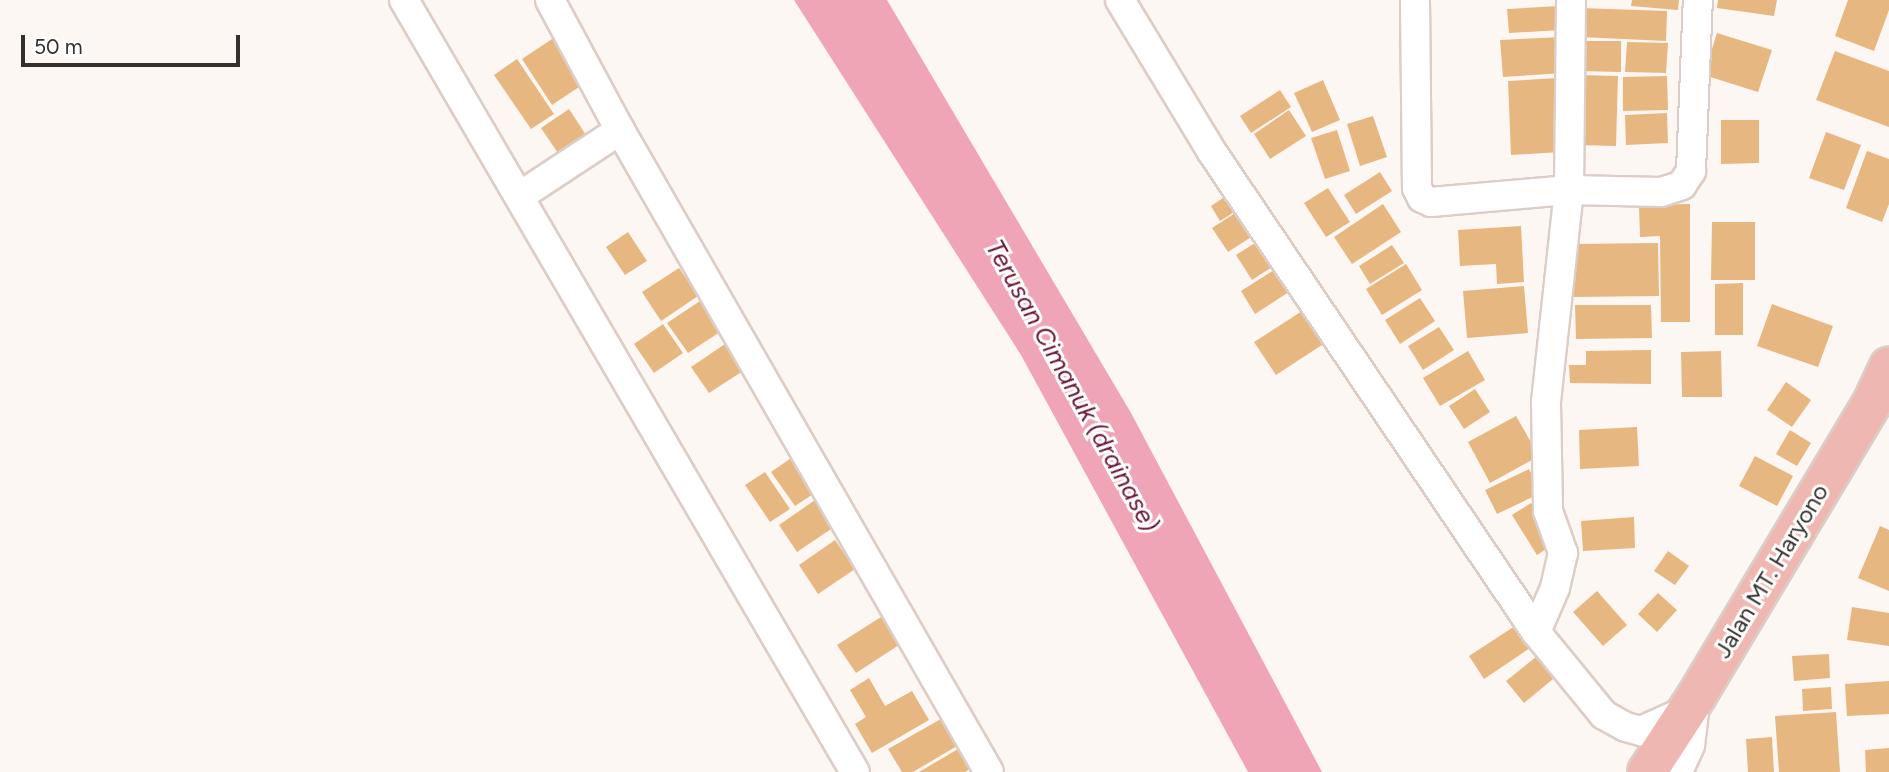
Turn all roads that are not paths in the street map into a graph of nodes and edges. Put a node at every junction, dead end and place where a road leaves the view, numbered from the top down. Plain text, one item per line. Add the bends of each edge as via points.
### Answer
1 (404, 0) edge
2 (550, 0) edge
3 (1120, 0) edge
4 (1415, 0) edge
5 (1571, 0) edge
6 (1698, 0) edge
7 (620, 130) junction
8 (1569, 190) junction
9 (520, 196) junction
10 (1889, 366) edge
11 (1881, 407) edge
12 (1536, 632) junction
13 (1690, 704) junction
14 (855, 772) edge
15 (989, 772) edge
16 (1647, 772) edge
17 (1678, 772) edge

1 - 9 street
2 - 7 street
3 - 12 street via 1212,152
4 - 8 street via 1416,188 1422,198 1443,202
5 - 8 street
6 - 8 street via 1687,179 1661,192
7 - 9 street
7 - 15 street
8 - 12 street via 1546,403 1548,511 1563,553 1555,588
9 - 14 street
10 - 11 main road, Jalan MT. Haryono
11 - 13 main road, Jalan MT. Haryono
12 - 13 street via 1604,715 1626,727 1641,731
13 - 16 main road, Jalan MT. Haryono
13 - 17 street via 1690,745

